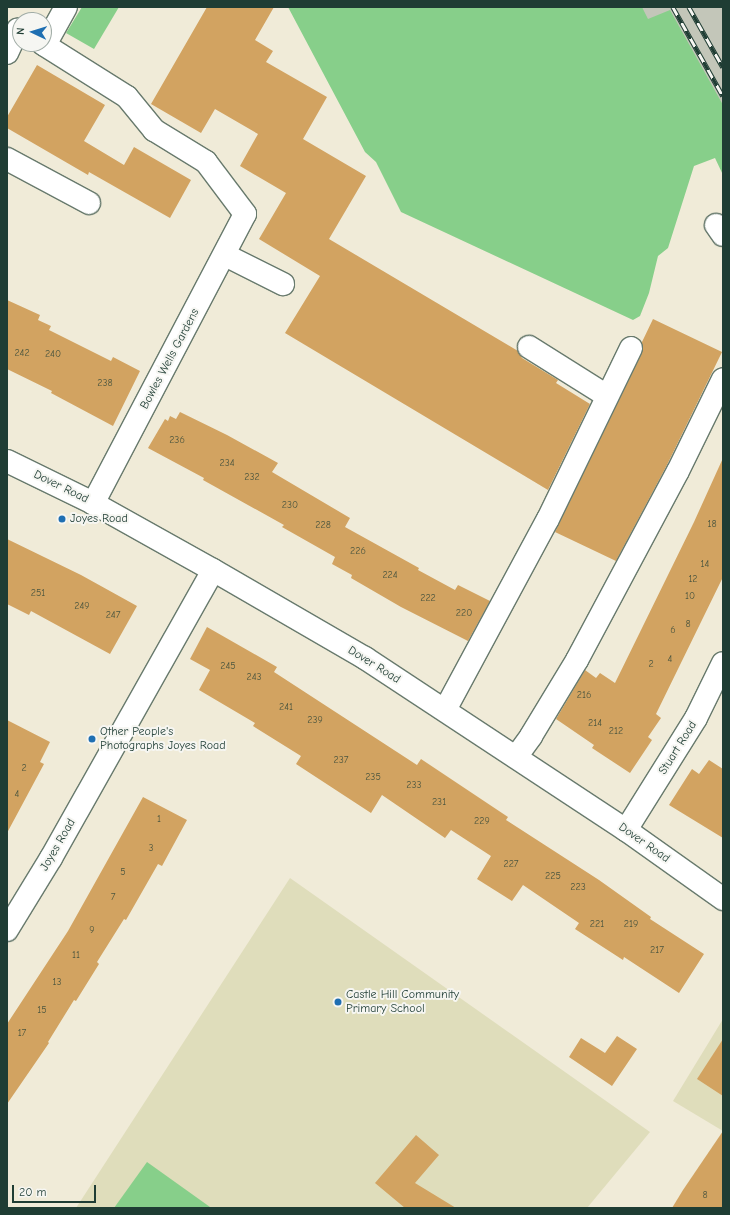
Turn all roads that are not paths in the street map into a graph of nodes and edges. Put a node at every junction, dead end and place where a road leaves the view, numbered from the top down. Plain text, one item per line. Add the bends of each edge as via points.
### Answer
1 (66, 7) edge
2 (52, 31) edge
3 (12, 37) edge
4 (52, 50) edge
5 (7, 53) edge
6 (7, 159) edge
7 (89, 203) dead end
8 (224, 255) junction
9 (283, 284) dead end
10 (529, 347) dead end
11 (631, 348) dead end
12 (723, 379) edge
13 (608, 396) junction
14 (7, 460) edge
15 (93, 504) junction
16 (213, 570) junction
17 (723, 663) edge
18 (445, 710) junction
19 (516, 757) junction
20 (626, 830) junction
21 (723, 899) edge
22 (9, 924) edge

1 - 2 street
3 - 5 street
4 - 8 street, Bowles Wells Gardens via 127,97 154,130 206,162 245,214
6 - 7 street
8 - 9 street
8 - 15 street, Bowles Wells Gardens
10 - 13 street
11 - 13 street
12 - 19 street via 592,633
13 - 18 street via 548,519
14 - 15 street, Dover Road
15 - 16 street, Dover Road
16 - 18 street, Dover Road via 364,658
16 - 22 street, Joyes Road via 55,851
17 - 20 street, Stuart Road via 696,718
18 - 19 street, Dover Road
19 - 20 street, Dover Road
20 - 21 street, Dover Road

